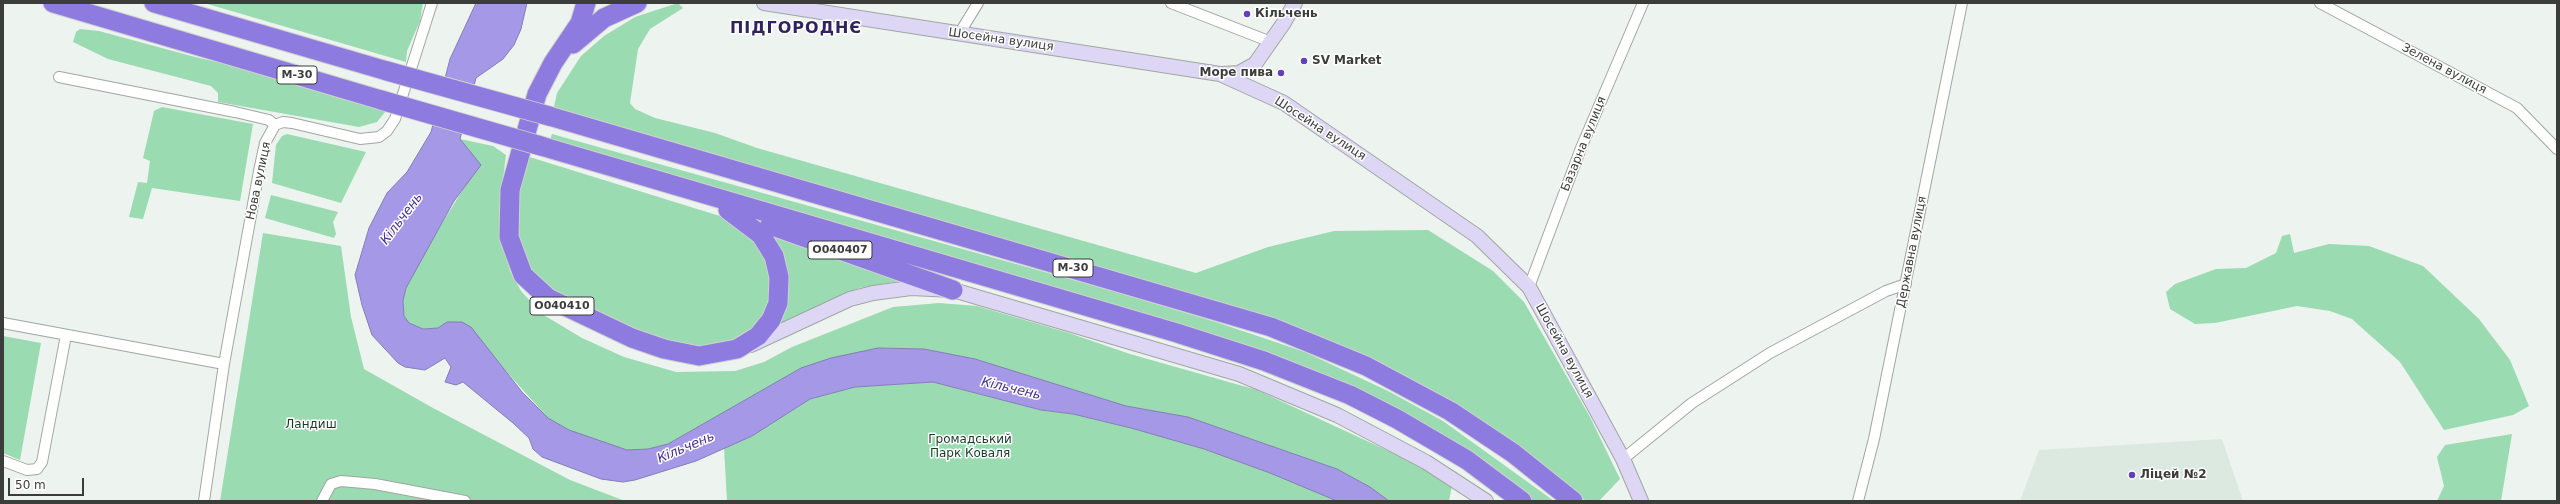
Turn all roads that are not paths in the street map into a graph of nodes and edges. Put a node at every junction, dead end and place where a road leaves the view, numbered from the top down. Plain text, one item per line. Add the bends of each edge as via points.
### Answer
1 (53, 3) edge
2 (154, 3) edge
3 (432, 3) edge
4 (586, 3) edge
5 (637, 3) edge
6 (764, 3) edge
7 (978, 3) edge
8 (1170, 3) edge
9 (1295, 3) edge
10 (1643, 3) edge
11 (1962, 3) edge
12 (2320, 3) edge
13 (959, 34) junction
14 (1271, 42) junction
15 (553, 63) junction
16 (1220, 74) junction
17 (58, 78) dead end
18 (275, 125) junction
19 (2557, 149) edge
20 (657, 179) junction
21 (728, 210) junction
22 (1906, 284) junction
23 (1529, 286) junction
24 (953, 290) junction
25 (3, 323) edge
26 (66, 335) junction
27 (737, 349) junction
28 (224, 364) junction
29 (1623, 459) junction
30 (3, 461) edge
31 (204, 501) edge
32 (322, 501) edge
33 (465, 501) edge
34 (1486, 501) edge
35 (1522, 501) edge
36 (1573, 501) edge
37 (1641, 501) edge
38 (1858, 501) edge

1 - 20 highway, М-30, bridge
2 - 36 highway, М-30, bridge via 1271,327 1366,366 1450,411 1512,452
3 - 18 street via 395,119 387,131 379,137 360,139 283,122
4 - 15 highway, О040410 via 580,23
5 - 15 highway, О040410 via 604,18
6 - 13 street, Шосейна вулиця
7 - 13 street
8 - 14 street
9 - 14 street
10 - 23 street, Базарна вулиця via 1581,148
11 - 22 street, Державна вулиця
12 - 19 street, Зелена вулиця via 2517,108
13 - 16 street, Шосейна вулиця
14 - 16 street via 1255,64 1239,73
15 - 27 highway, О040410 via 537,94 510,190 510,237 523,275 548,298 645,343 699,356
16 - 23 street, Шосейна вулиця via 1284,103 1388,173 1477,236
17 - 18 street via 235,112 269,120
18 - 28 street, Нова вулиця via 265,143 259,171
20 - 21 highway, О040410
20 - 35 highway, М-30 via 1177,333 1313,379 1350,395 1434,440
21 - 24 highway, О040407
21 - 27 highway, О040410 via 761,235 774,256 779,277 778,303 771,320 753,340
22 - 29 street via 1886,291 1770,352 1692,403
22 - 38 street, Державна вулиця via 1874,439
23 - 29 street, Шосейна вулиця
24 - 27 street via 911,288 850,299 756,344
24 - 34 street, О040407 via 1239,374 1350,422 1426,462
25 - 26 street
26 - 28 street
26 - 30 street via 42,462 37,469 27,470
28 - 31 street, Нова вулиця
29 - 37 street, Шосейна вулиця
32 - 33 street via 331,484 342,481 375,484

